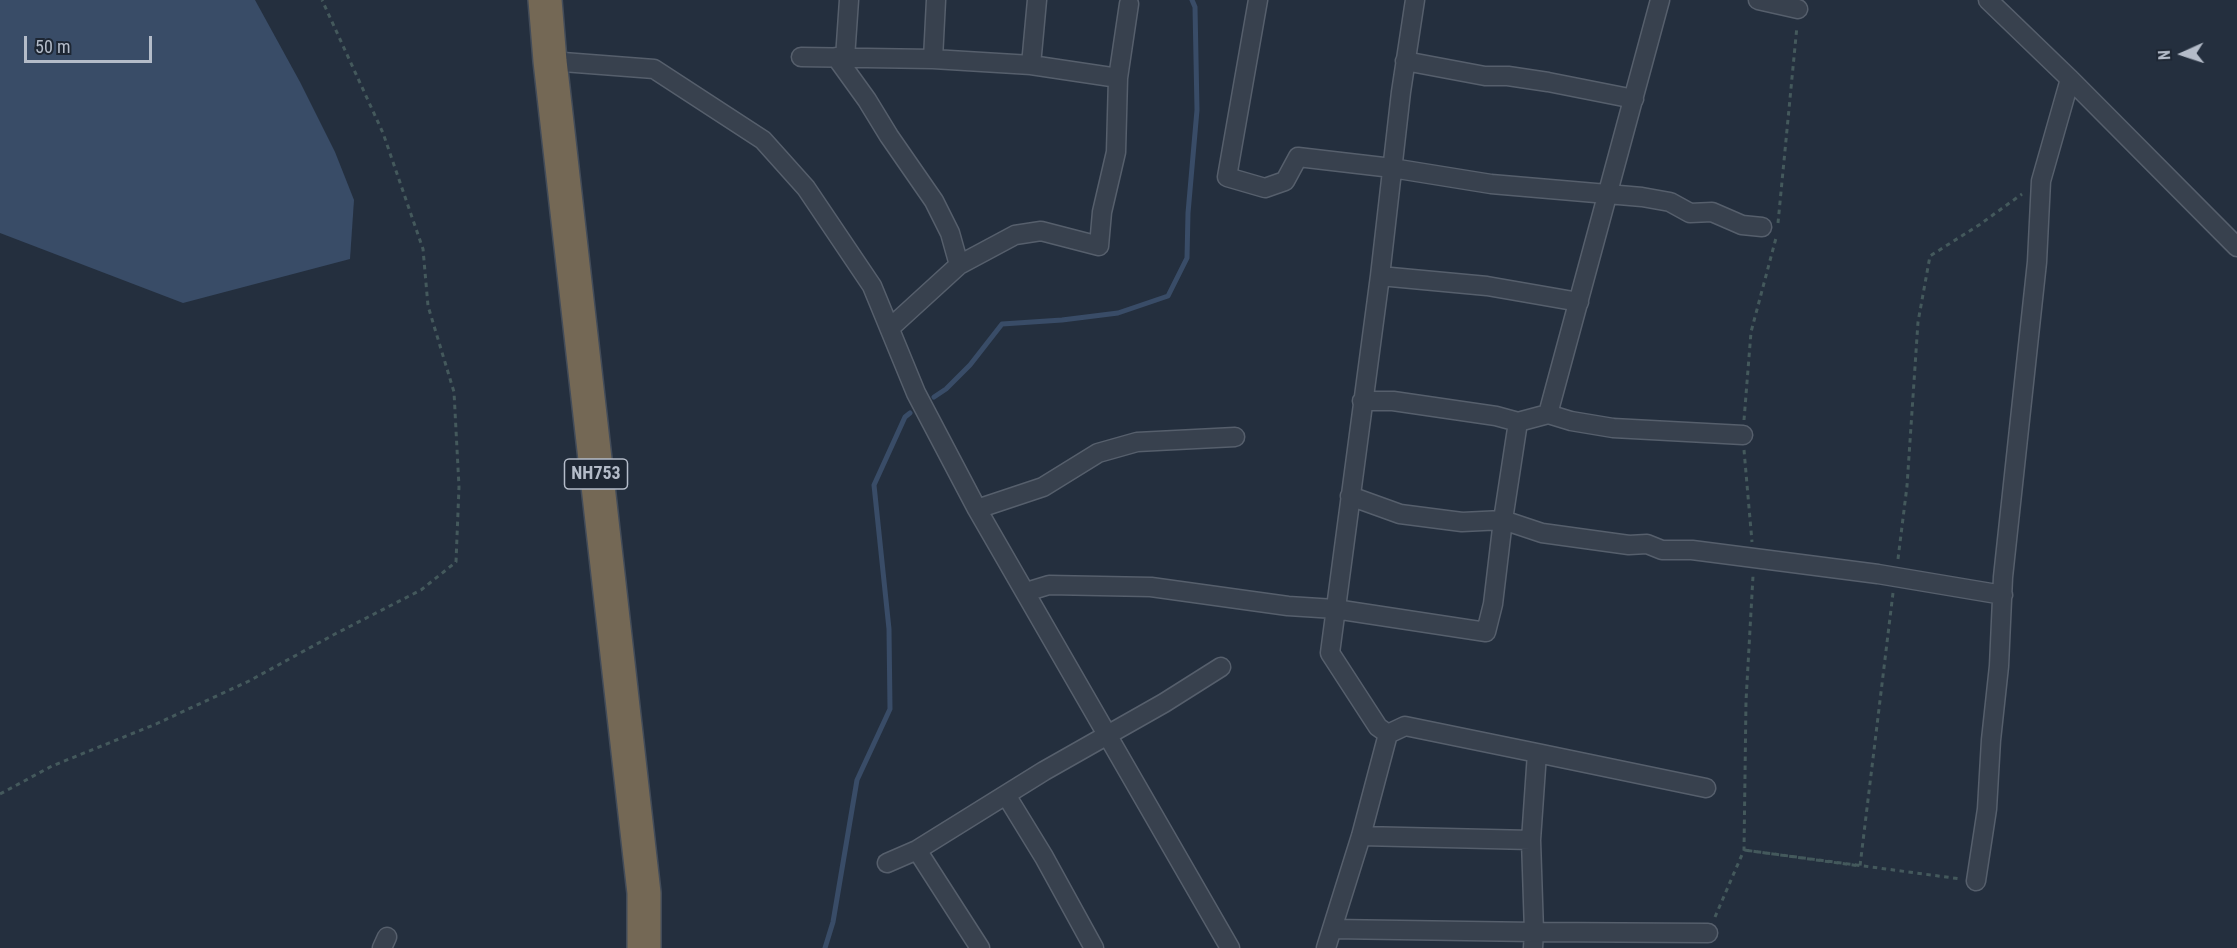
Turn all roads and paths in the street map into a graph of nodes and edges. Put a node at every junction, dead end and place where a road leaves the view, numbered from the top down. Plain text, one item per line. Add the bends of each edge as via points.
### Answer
1 (322, 0) edge
2 (545, 0) edge
3 (849, 0) edge
4 (936, 0) edge
5 (1037, 0) edge
6 (1258, 0) edge
7 (1415, 0) edge
8 (1660, 0) edge
9 (1758, 0) edge
10 (1988, 0) edge
11 (1129, 4) dead end
12 (1798, 9) joint
13 (801, 57) dead end
14 (841, 58) junction
15 (933, 59) junction
16 (550, 61) junction
17 (1405, 61) junction
18 (1031, 65) junction
19 (1118, 78) junction
20 (2070, 79) junction
21 (1634, 99) junction
22 (1392, 168) junction
23 (2041, 181) junction
24 (1607, 192) junction
25 (1762, 227) dead end
26 (2237, 247) edge
27 (959, 265) junction
28 (1380, 276) junction
29 (1579, 302) junction
30 (890, 328) junction
31 (1362, 401) junction
32 (1548, 414) junction
33 (1518, 422) junction
34 (1743, 435) junction
35 (1235, 437) dead end
36 (1350, 496) junction
37 (977, 509) junction
38 (1503, 520) junction
39 (1754, 559) junction
40 (1895, 577) junction
41 (1026, 592) junction
42 (2003, 595) junction
43 (1335, 609) junction
44 (1221, 667) dead end
45 (1388, 734) junction
46 (1108, 735) junction
47 (1537, 753) junction
48 (1706, 788) dead end
49 (0, 794) edge
50 (1006, 795) junction
51 (1361, 836) junction
52 (1531, 840) junction
53 (917, 850) junction
54 (1744, 850) junction
55 (1802, 858) junction
56 (887, 863) dead end
57 (1976, 881) joint
58 (1332, 929) junction
59 (1708, 933) joint
60 (1534, 940) edge
61 (644, 948) edge
62 (980, 948) edge
63 (1094, 948) edge
64 (1230, 948) edge
65 (1326, 948) edge

1 - 49 path via 383,133 423,249 428,306 454,392 459,487 456,562 421,590 249,681 52,766
2 - 16 highway, NH753
3 - 14 street
4 - 15 street
5 - 18 street
6 - 22 street via 1227,177 1265,188 1285,182 1298,157
7 - 17 street
8 - 21 street
9 - 12 street
10 - 20 street
11 - 19 street
12 - 34 path via 1776,240 1751,332
13 - 14 street
14 - 15 street
14 - 27 street via 934,201 950,232
15 - 18 street
16 - 30 street via 654,69 763,140 806,188 872,286
16 - 61 highway, NH753 via 644,893
17 - 21 street
17 - 22 street
18 - 19 street
19 - 27 street via 1116,152 1102,212 1099,246 1041,231 1015,235
20 - 23 street
20 - 26 street
21 - 24 street
22 - 24 street via 1491,184
22 - 28 street
23 - 40 path via 1930,256 1918,322 1907,486
23 - 42 street via 2037,262
24 - 25 street via 1670,202 1690,213 1712,212 1742,225
24 - 29 street
27 - 30 street
28 - 29 street via 1487,286
28 - 31 street
29 - 32 street
30 - 37 street via 916,393
31 - 33 street via 1393,401
31 - 36 street
32 - 33 street
32 - 34 street via 1613,428
33 - 38 street
34 - 39 path
35 - 37 street via 1137,442 1098,453 1043,487
36 - 38 street via 1400,514 1462,522
36 - 43 street
37 - 41 street
38 - 39 street via 1542,533
38 - 43 street via 1486,632
39 - 40 street
39 - 54 path via 1746,701
40 - 42 street
40 - 55 path via 1860,866
41 - 43 street via 1049,585 1151,587
41 - 46 street
42 - 57 street via 1987,809
43 - 45 street via 1330,653 1378,726
44 - 46 street
45 - 47 street via 1405,726
45 - 51 street
46 - 50 street
46 - 64 street
47 - 48 street
47 - 52 street
50 - 53 street
50 - 63 street
51 - 52 street
51 - 58 street
52 - 60 street
53 - 56 street
53 - 62 street
54 - 55 path
54 - 59 path
55 - 57 path
58 - 60 street
58 - 65 street
59 - 60 street

